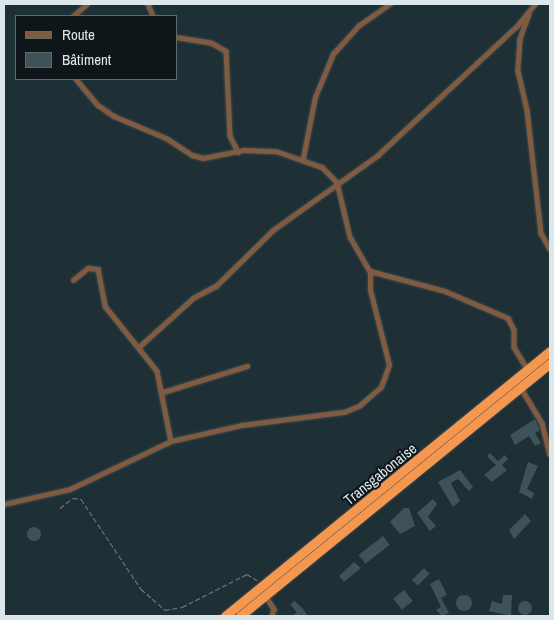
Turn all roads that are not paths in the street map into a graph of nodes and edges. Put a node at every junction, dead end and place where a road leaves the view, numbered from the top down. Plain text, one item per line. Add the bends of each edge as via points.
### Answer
1 (87, 4) edge
2 (390, 4) edge
3 (534, 4) edge
4 (530, 10) junction
5 (73, 15) edge
6 (178, 38) edge
7 (77, 80) edge
8 (238, 152) junction
9 (303, 158) junction
10 (337, 182) junction
11 (550, 249) edge
12 (370, 271) junction
13 (72, 280) dead end
14 (139, 347) junction
15 (550, 351) edge
16 (550, 363) edge
17 (247, 366) dead end
18 (528, 370) junction
19 (520, 388) junction
20 (163, 392) junction
21 (171, 441) junction
22 (550, 454) edge
23 (4, 504) edge
24 (263, 590) junction
25 (225, 616) edge
26 (240, 616) edge
27 (272, 616) edge

1 - 5 street
2 - 9 street via 358,26 333,54 315,97
3 - 4 street
4 - 10 street via 378,155
4 - 11 street via 520,39 518,71 527,110 541,233
6 - 8 street via 212,43 226,51 230,136
7 - 8 street via 98,105 114,116 166,138 192,155 203,158
8 - 9 street via 276,151
9 - 10 street via 322,167
10 - 12 street via 350,237
10 - 14 street via 273,230 216,286 193,298
12 - 18 street via 445,291 508,318 514,330 514,347
12 - 21 street via 370,290 389,365 388,377 372,396 344,412 242,425
13 - 14 street via 82,270 98,269 105,306
14 - 20 street via 157,370
15 - 18 highway, Transgabonaise
16 - 19 highway, Transgabonaise
17 - 20 street
18 - 24 highway, Transgabonaise
19 - 22 street via 542,423
19 - 24 highway, Transgabonaise
20 - 21 street
21 - 23 street via 70,489
24 - 25 highway, Transgabonaise
24 - 26 highway, Transgabonaise
24 - 27 street via 274,609

